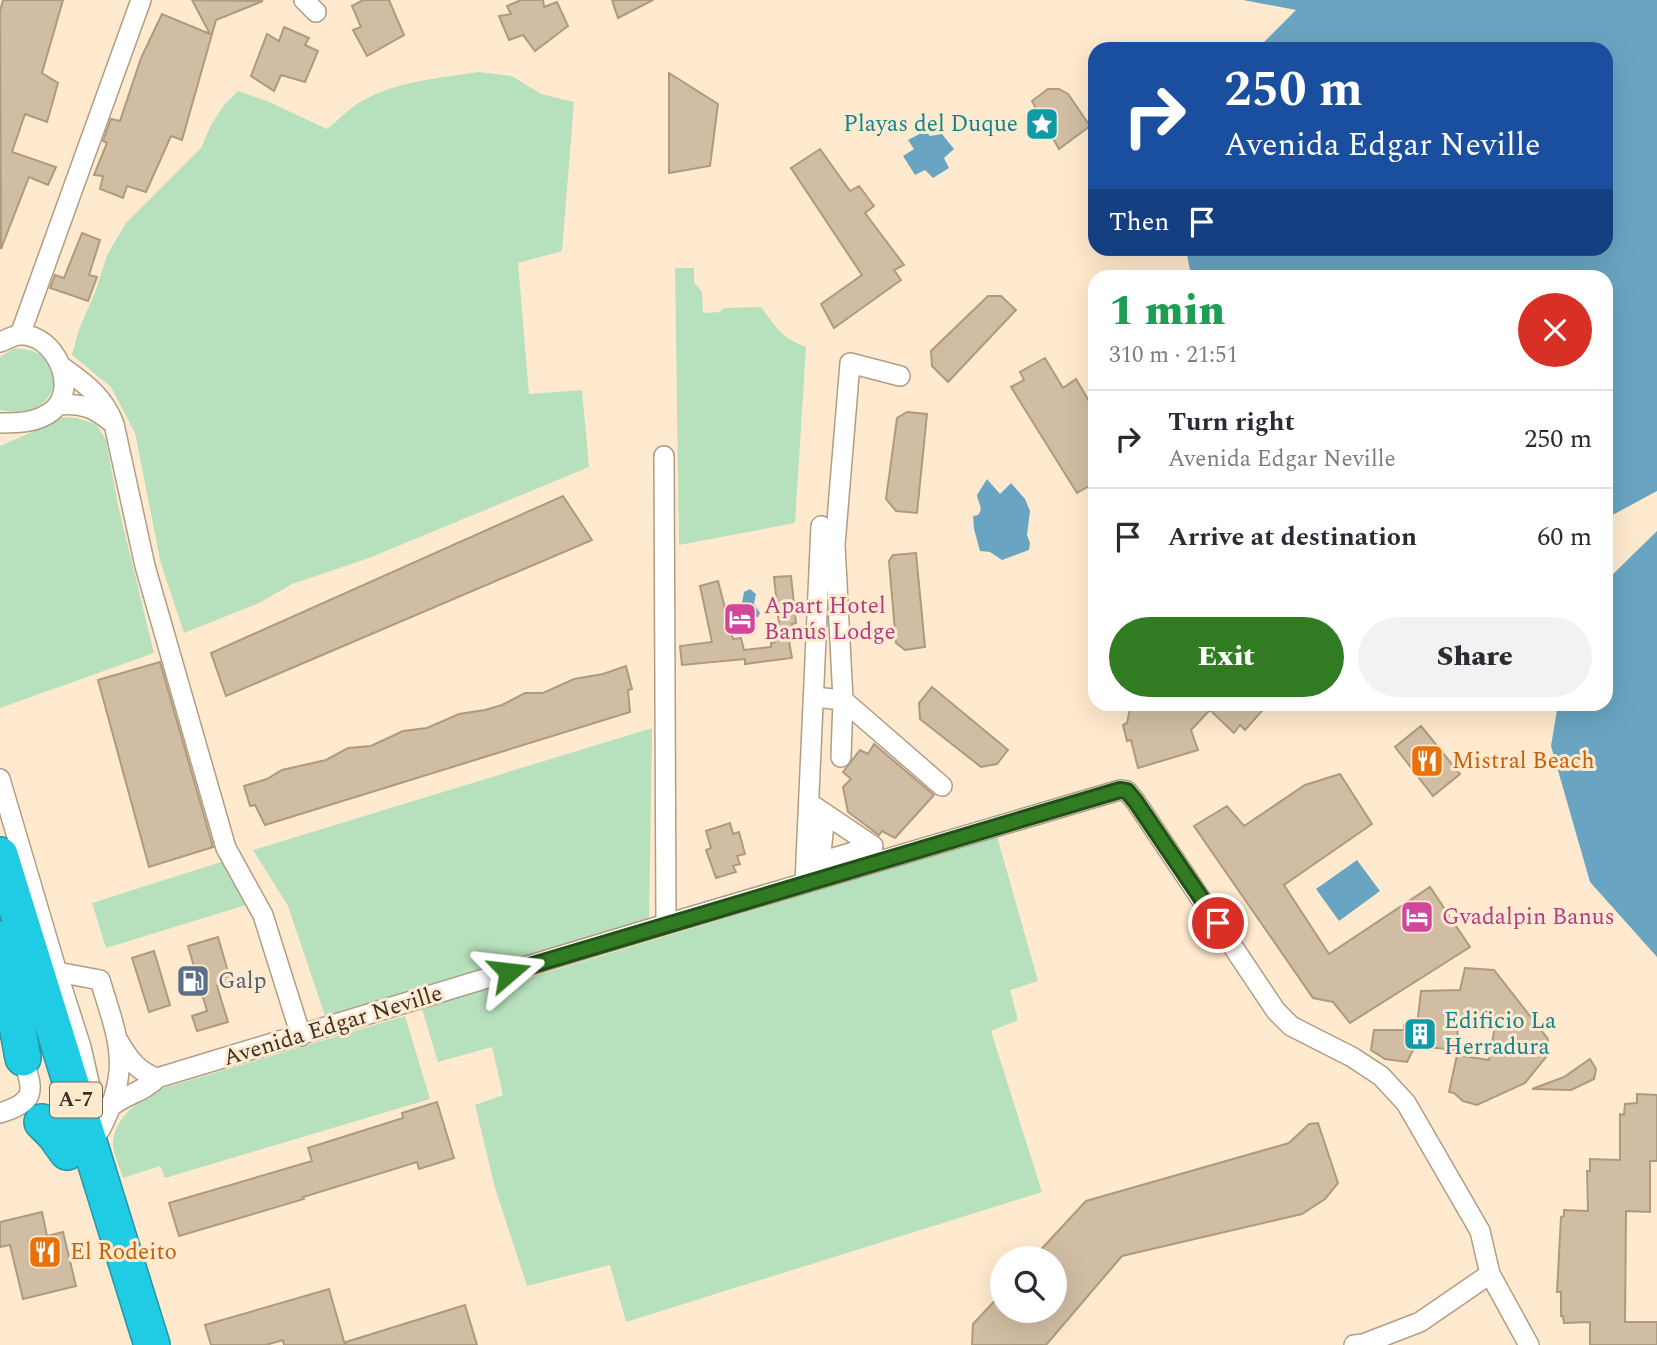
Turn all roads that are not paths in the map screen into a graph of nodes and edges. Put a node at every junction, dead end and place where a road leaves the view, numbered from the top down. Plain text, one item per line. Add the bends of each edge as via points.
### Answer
1 (141, 0) edge
2 (20, 335) junction
3 (0, 342) edge
4 (61, 366) junction
5 (900, 376) dead end
6 (58, 405) junction
7 (22, 422) junction
8 (0, 423) edge
9 (114, 424) junction
10 (0, 433) edge
11 (664, 456) dead end
12 (821, 526) dead end
13 (814, 697) junction
14 (843, 700) junction
15 (841, 757) dead end
16 (0, 779) edge
17 (942, 786) dead end
18 (0, 855) edge
19 (805, 883) junction
20 (666, 924) junction
21 (1, 937) edge
22 (57, 972) junction
23 (0, 984) edge
24 (300, 1036) junction
25 (119, 1042) junction
26 (23, 1058) junction
27 (157, 1078) junction
28 (18, 1115) edge
29 (107, 1118) junction
30 (67, 1152) junction
31 (1490, 1274) junction
32 (141, 1312) junction
33 (127, 1345) edge
34 (152, 1345) edge
35 (1354, 1345) edge
36 (1529, 1345) edge

1 - 2 street
2 - 3 street
2 - 4 street via 46,345
4 - 6 street
4 - 9 street via 107,405
5 - 14 street via 850,363 835,545
6 - 7 street via 39,419
6 - 9 street via 85,405
7 - 8 street
7 - 10 street
9 - 24 street via 166,646 222,835 263,915
11 - 20 street
12 - 13 street
13 - 14 street
13 - 19 street via 817,809
14 - 15 street
14 - 17 street
16 - 22 street
18 - 32 highway, A-7
19 - 20 street, Avenida Edgar Neville
19 - 31 street, Avenida Edgar Neville via 1107,792 1127,791 1276,1011 1291,1026 1381,1076 1406,1103 1480,1231
20 - 24 street, Avenida Edgar Neville
21 - 26 highway
21 - 30 highway, A-7
22 - 25 street via 100,980
22 - 29 street
23 - 26 street
24 - 27 street, Avenida Edgar Neville
25 - 27 street via 139,1071
25 - 29 street via 118,1081
26 - 28 street via 31,1090
27 - 29 street, Avenida Edgar Neville via 132,1092
28 - 30 highway via 54,1134
29 - 32 highway via 107,1169
30 - 33 highway, A-7
31 - 35 street via 1420,1322
31 - 36 street, Avenida Edgar Neville
32 - 34 highway, A-7

